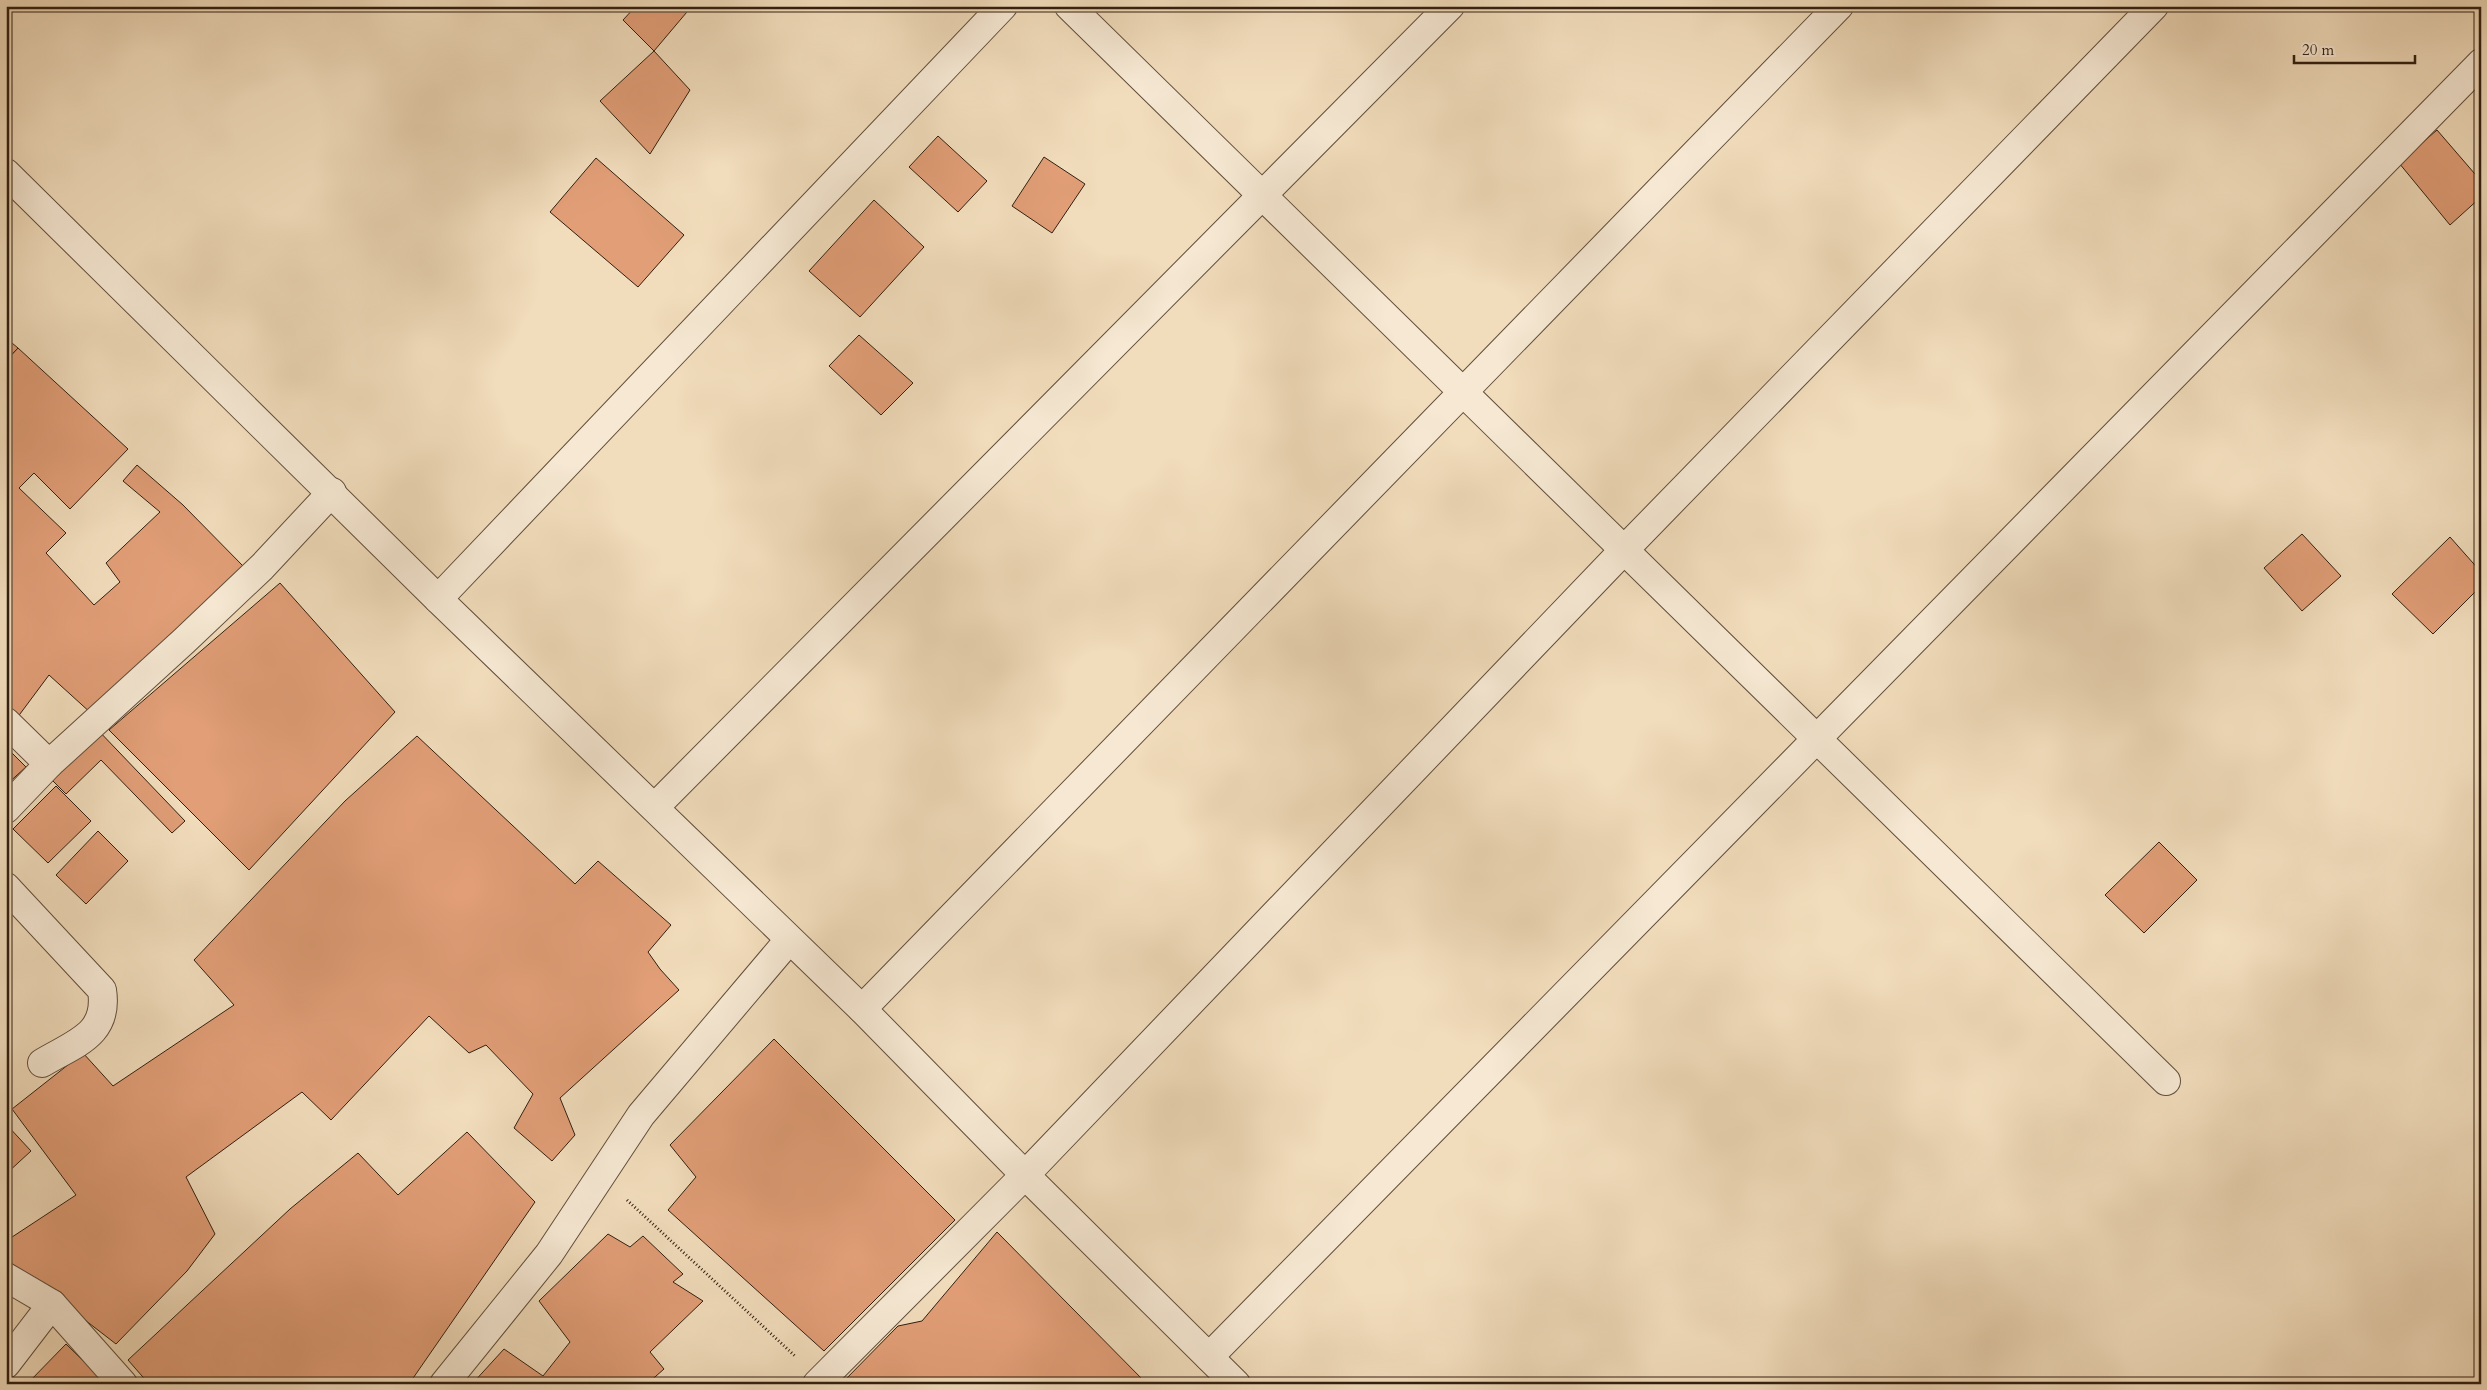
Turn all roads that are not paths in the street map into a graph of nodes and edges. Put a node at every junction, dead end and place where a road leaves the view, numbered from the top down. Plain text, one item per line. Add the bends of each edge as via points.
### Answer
1 (1003, 6) edge
2 (1069, 6) edge
3 (1450, 6) edge
4 (1839, 6) edge
5 (2154, 6) edge
6 (2481, 63) edge
7 (6, 173) edge
8 (1262, 196) junction
9 (1463, 392) junction
10 (332, 492) junction
11 (1624, 550) junction
12 (438, 599) junction
13 (6, 722) edge
14 (1817, 738) junction
15 (49, 764) junction
16 (655, 807) junction
17 (6, 809) edge
18 (6, 886) edge
19 (789, 940) junction
20 (862, 1009) junction
21 (42, 1063) dead end
22 (2166, 1082) dead end
23 (1026, 1175) junction
24 (6, 1277) edge
25 (52, 1304) junction
26 (1209, 1357) junction
27 (6, 1364) edge
28 (819, 1382) edge
29 (123, 1384) edge
30 (444, 1384) edge
31 (1236, 1384) edge

1 - 12 street
2 - 8 street
3 - 8 street
4 - 9 street
5 - 11 street
6 - 14 street
7 - 10 street
8 - 9 street
8 - 16 street
9 - 11 street
9 - 20 street
10 - 12 street
10 - 15 street via 262,567
11 - 14 street
11 - 23 street
12 - 16 street
13 - 15 street
14 - 22 street
14 - 26 street
15 - 17 street
16 - 19 street
18 - 21 street via 102,990 104,1008 92,1034
19 - 20 street
19 - 30 street via 641,1115 549,1254
20 - 23 street
23 - 26 street
23 - 28 street
24 - 25 street
25 - 27 street
25 - 29 street
26 - 31 street

